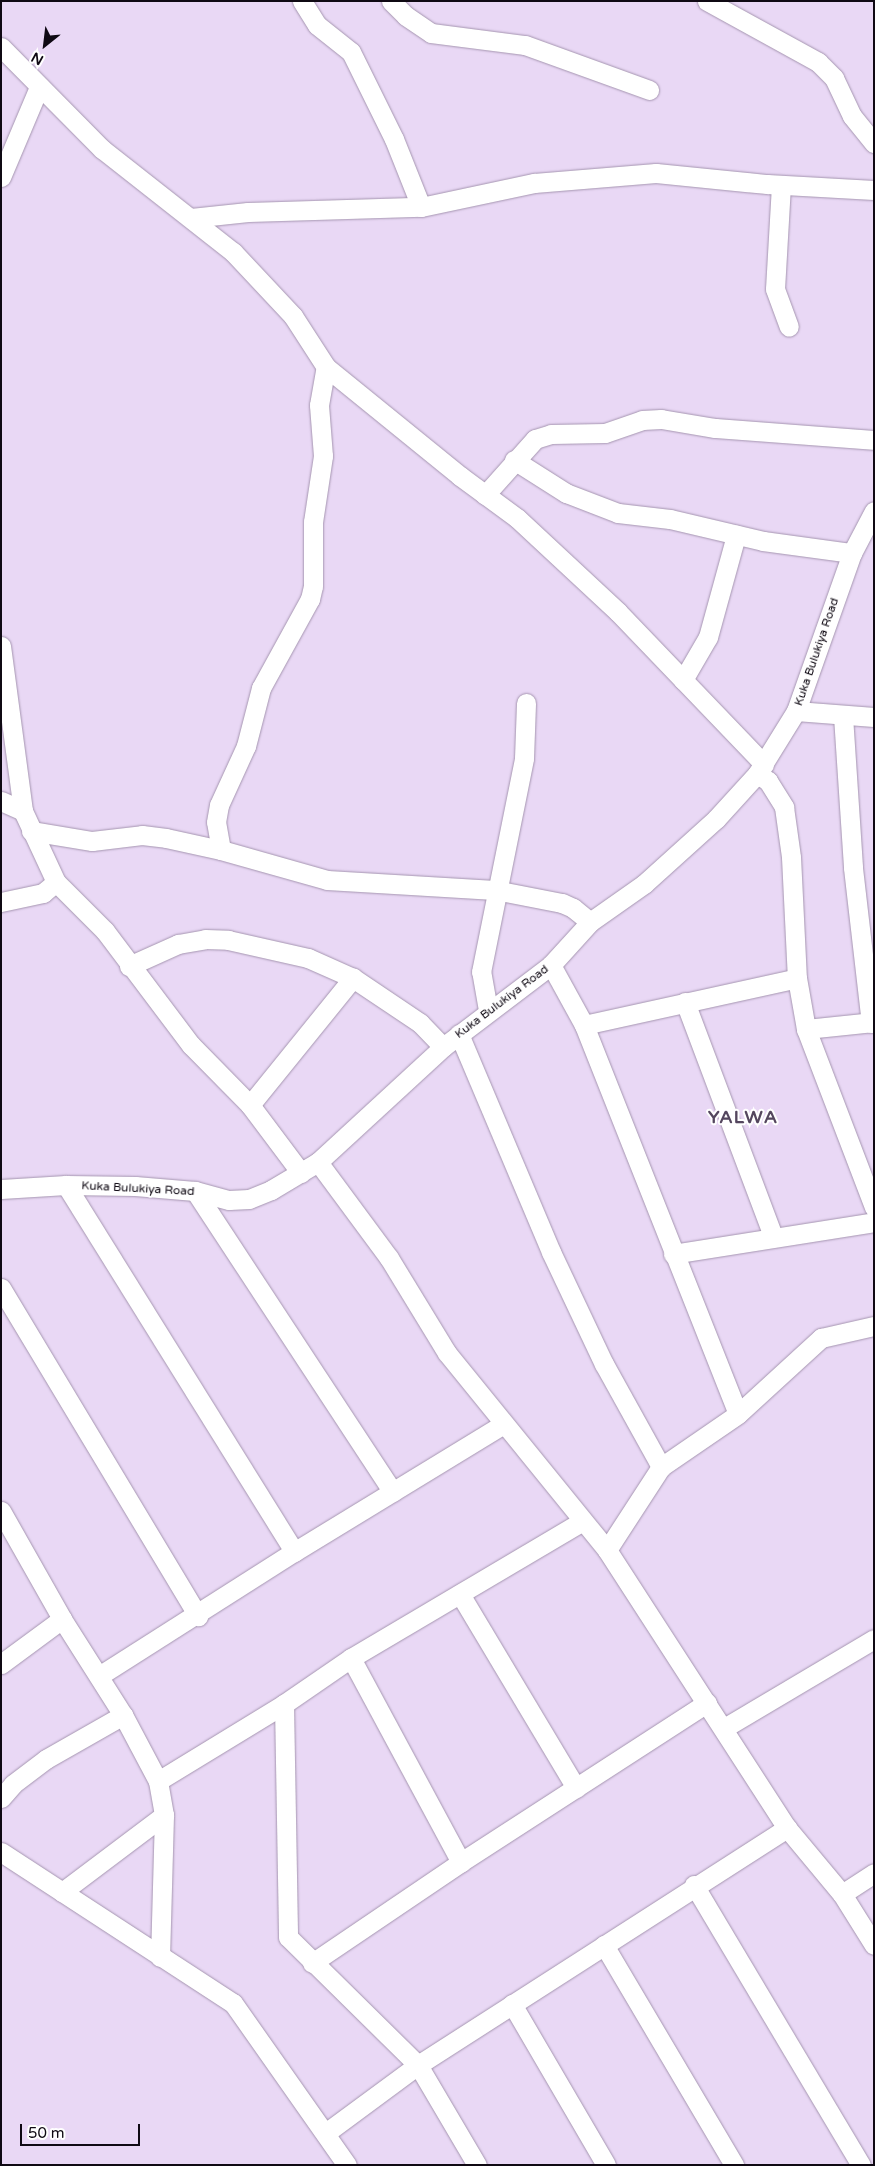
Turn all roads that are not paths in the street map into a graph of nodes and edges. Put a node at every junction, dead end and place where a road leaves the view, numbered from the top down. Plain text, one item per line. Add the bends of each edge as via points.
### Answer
1 (302, 1) edge
2 (391, 1) edge
3 (718, 3) edge
4 (1, 47) edge
5 (39, 87) junction
6 (649, 90) dead end
7 (874, 142) edge
8 (1, 177) edge
9 (781, 185) junction
10 (874, 190) edge
11 (421, 207) junction
12 (191, 218) junction
13 (789, 327) dead end
14 (326, 366) junction
15 (874, 440) edge
16 (514, 460) junction
17 (485, 495) junction
18 (874, 511) edge
19 (736, 535) junction
20 (852, 553) junction
21 (1, 646) edge
22 (684, 680) junction
23 (526, 702) dead end
24 (796, 711) junction
25 (844, 716) junction
26 (874, 717) edge
27 (760, 769) junction
28 (1, 801) edge
29 (22, 812) junction
30 (31, 831) junction
31 (221, 850) junction
32 (56, 882) junction
33 (495, 890) junction
34 (1, 902) edge
35 (590, 922) junction
36 (551, 965) junction
37 (129, 966) junction
38 (353, 978) junction
39 (798, 978) junction
40 (685, 1002) junction
41 (488, 1010) junction
42 (872, 1023) edge
43 (584, 1025) junction
44 (806, 1029) junction
45 (460, 1034) junction
46 (443, 1047) junction
47 (250, 1105) junction
48 (318, 1162) junction
49 (301, 1173) junction
50 (66, 1185) junction
51 (1, 1189) edge
52 (195, 1191) junction
53 (874, 1207) edge
54 (874, 1222) edge
55 (773, 1236) junction
56 (673, 1254) junction
57 (1, 1288) edge
58 (874, 1326) edge
59 (738, 1414) junction
60 (502, 1425) junction
61 (662, 1467) junction
62 (393, 1492) junction
63 (2, 1516) edge
64 (583, 1521) junction
65 (607, 1550) junction
66 (294, 1552) junction
67 (460, 1594) junction
68 (198, 1616) junction
69 (62, 1619) junction
70 (874, 1639) edge
71 (350, 1658) junction
72 (1, 1664) edge
73 (99, 1676) junction
74 (707, 1703) junction
75 (284, 1704) junction
76 (123, 1715) junction
77 (724, 1728) junction
78 (158, 1781) junction
79 (576, 1788) junction
80 (1, 1798) edge
81 (164, 1815) junction
82 (787, 1828) junction
83 (1, 1852) edge
84 (461, 1862) junction
85 (874, 1873) edge
86 (694, 1885) junction
87 (62, 1892) junction
88 (842, 1894) junction
89 (604, 1945) junction
90 (874, 1945) edge
91 (160, 1957) junction
92 (312, 1963) junction
93 (512, 2004) junction
94 (418, 2065) junction
95 (327, 2132) junction
96 (347, 2165) edge
97 (477, 2165) edge
98 (606, 2165) edge
99 (734, 2165) edge
100 (861, 2165) edge

1 - 11 street via 318,25 351,52 394,139
2 - 6 street via 406,16 432,33 541,50
3 - 7 street via 818,62 834,78 852,116
4 - 5 street
5 - 8 street
5 - 12 street via 102,148
9 - 10 street
9 - 11 street via 656,173 534,183
9 - 13 street via 775,289
11 - 12 street via 248,212
12 - 14 street via 232,252 292,316
14 - 17 street
14 - 31 street via 319,405 322,456 313,522 313,586 310,599 261,688 246,746 219,805 216,822
15 - 16 street via 715,428 651,419 604,433 551,434 535,439
16 - 17 street
16 - 19 street via 566,493 618,513 670,519
17 - 22 street via 517,518 618,612
18 - 20 street, Kuka Bulukiya Road
19 - 20 street
19 - 22 street via 708,637
20 - 24 street, Kuka Bulukiya Road
21 - 29 street
22 - 27 street
23 - 33 street via 524,758
24 - 25 street
24 - 27 street, Kuka Bulukiya Road
25 - 26 street
25 - 42 street via 852,868
27 - 35 street, Kuka Bulukiya Road via 716,819 644,884
27 - 39 street via 784,807 791,857
28 - 29 street
29 - 30 street
30 - 31 street via 92,841 142,835
30 - 32 street
31 - 33 street via 327,880
32 - 34 street via 43,893
32 - 37 street via 105,931
33 - 35 street via 562,903 574,908
33 - 41 street via 481,972
35 - 36 street, Kuka Bulukiya Road
36 - 41 street, Kuka Bulukiya Road
36 - 43 street
37 - 38 street via 178,944 205,939 228,940 308,958
37 - 47 street via 191,1045
38 - 46 street via 420,1024
38 - 47 street
39 - 40 street
39 - 44 street
40 - 43 street
40 - 55 street
41 - 45 street, Kuka Bulukiya Road
42 - 44 street
43 - 56 street
44 - 53 street
45 - 46 street, Kuka Bulukiya Road
45 - 61 street via 555,1260 604,1364
46 - 48 street, Kuka Bulukiya Road
47 - 49 street
48 - 49 street, Kuka Bulukiya Road
48 - 60 street via 389,1258 447,1353
49 - 52 street, Kuka Bulukiya Road via 249,1199 229,1200
50 - 51 street, Kuka Bulukiya Road
50 - 52 street, Kuka Bulukiya Road
50 - 66 street
52 - 62 street
54 - 55 street
55 - 56 street
56 - 59 street
57 - 68 street
58 - 59 street via 821,1338
59 - 61 street
60 - 62 street
60 - 64 street
61 - 65 street
62 - 66 street
63 - 69 street
64 - 65 street
64 - 67 street
65 - 74 street
66 - 68 street
67 - 71 street
67 - 79 street
68 - 73 street
69 - 72 street
69 - 73 street
70 - 77 street
71 - 75 street
71 - 84 street
73 - 76 street
74 - 77 street
74 - 79 street
75 - 78 street
75 - 92 street via 288,1937
76 - 78 street
76 - 80 street via 46,1759 13,1784
77 - 82 street
78 - 81 street
79 - 84 street
81 - 87 street
81 - 91 street
82 - 86 street
82 - 88 street
83 - 87 street
84 - 92 street
85 - 88 street
86 - 89 street
86 - 100 street
87 - 91 street
88 - 90 street
89 - 93 street
89 - 99 street
91 - 95 street via 232,2003
92 - 94 street
93 - 94 street
93 - 98 street
94 - 95 street
94 - 97 street
95 - 96 street

